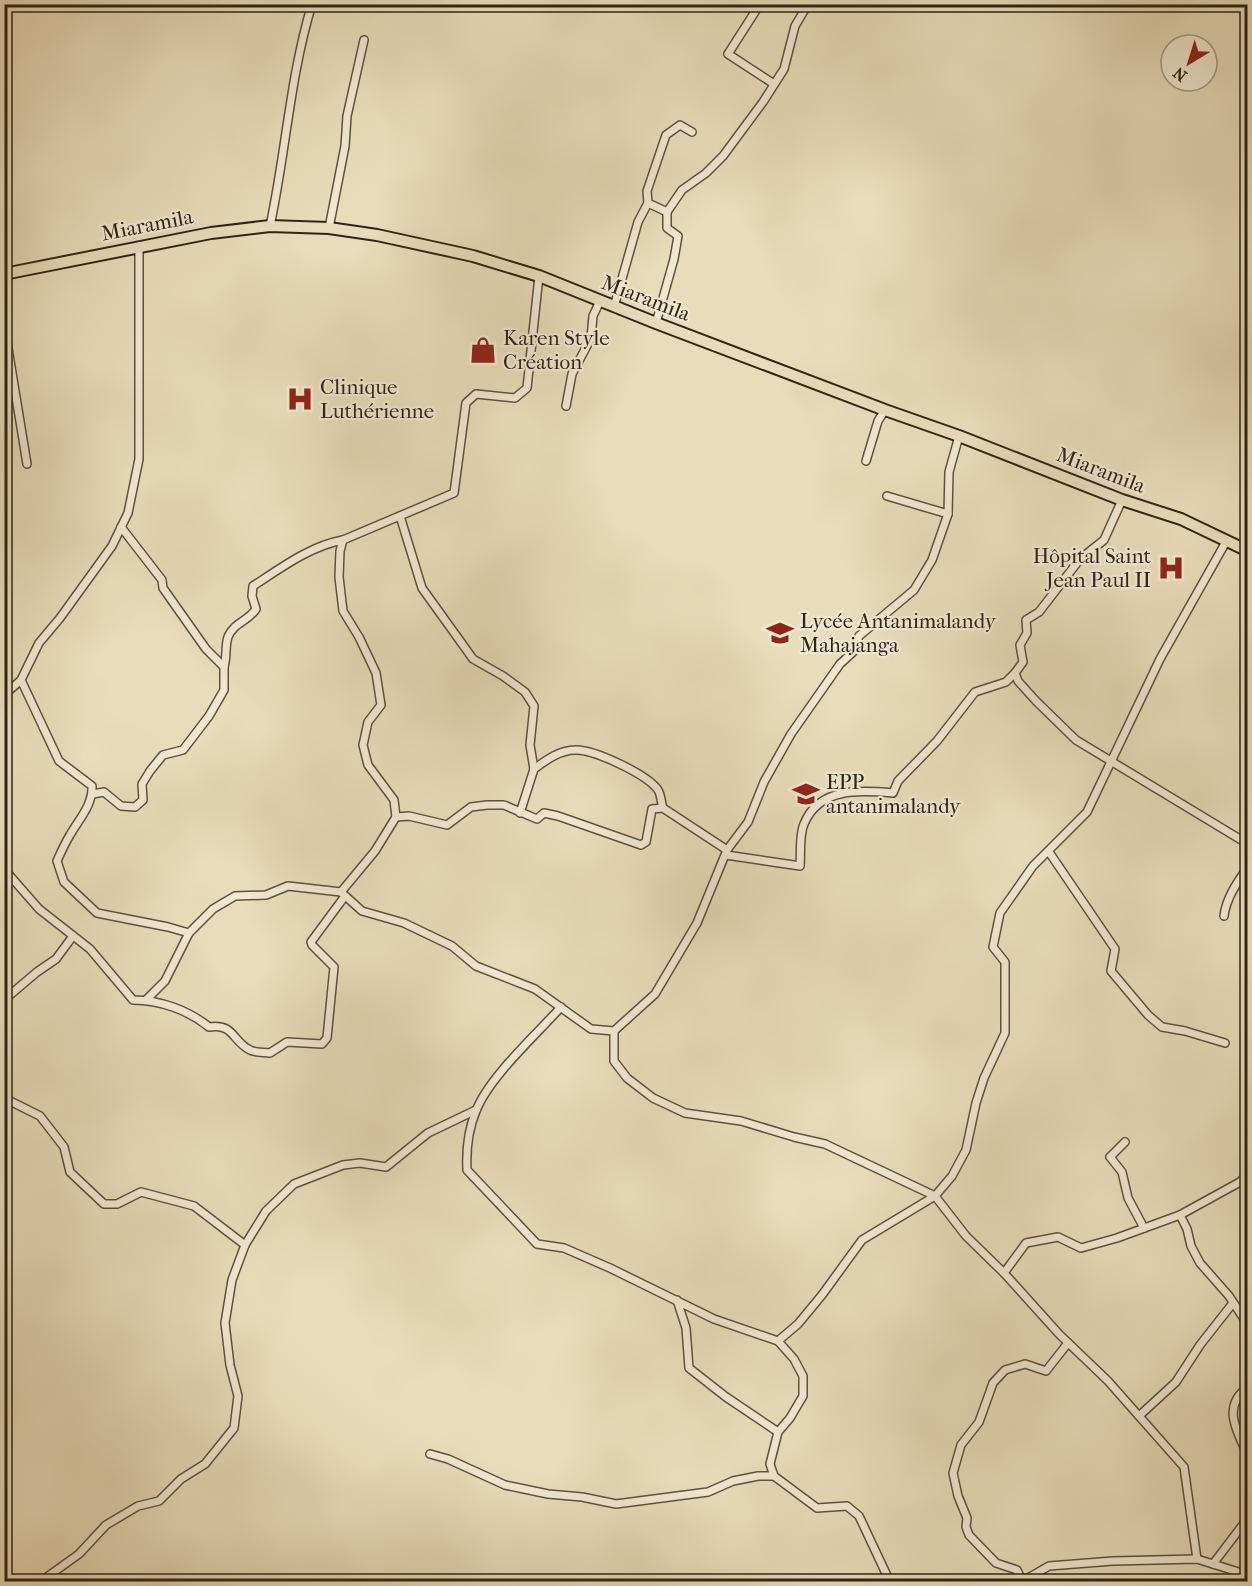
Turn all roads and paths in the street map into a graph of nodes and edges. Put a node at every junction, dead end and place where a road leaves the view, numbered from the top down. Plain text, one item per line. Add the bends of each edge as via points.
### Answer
1 (312, 4) edge
2 (760, 4) edge
3 (808, 4) edge
4 (364, 40) dead end
5 (774, 84) junction
6 (692, 132) dead end
7 (648, 203) junction
8 (667, 212) junction
9 (270, 226) junction
10 (329, 228) junction
11 (139, 246) junction
12 (4, 274) edge
13 (540, 276) junction
14 (600, 301) junction
15 (614, 307) junction
16 (656, 323) junction
17 (4, 324) edge
18 (566, 406) dead end
19 (885, 410) junction
20 (959, 436) junction
21 (866, 461) dead end
22 (27, 464) dead end
23 (887, 496) dead end
24 (1122, 500) junction
25 (948, 514) junction
26 (400, 516) junction
27 (121, 527) junction
28 (343, 540) junction
29 (1227, 540) junction
30 (1248, 551) edge
31 (224, 667) junction
32 (1015, 673) junction
33 (21, 680) junction
34 (4, 696) edge
35 (1110, 761) junction
36 (534, 769) junction
37 (93, 794) junction
38 (663, 808) junction
39 (520, 813) junction
40 (396, 817) junction
41 (1248, 844) edge
42 (727, 852) junction
43 (1048, 852) junction
44 (1248, 867) edge
45 (4, 869) edge
46 (343, 894) junction
47 (1224, 916) dead end
48 (189, 933) junction
49 (73, 936) junction
50 (4, 1000) edge
51 (146, 1000) junction
52 (561, 1007) junction
53 (614, 1031) junction
54 (1225, 1043) dead end
55 (4, 1098) edge
56 (476, 1110) junction
57 (1125, 1142) dead end
58 (1248, 1174) edge
59 (935, 1196) junction
60 (1180, 1215) junction
61 (1144, 1228) junction
62 (245, 1245) junction
63 (1004, 1273) junction
64 (677, 1300) junction
65 (1233, 1303) junction
66 (1248, 1325) edge
67 (778, 1341) junction
68 (1068, 1343) junction
69 (1248, 1387) edge
70 (1138, 1416) junction
71 (778, 1432) junction
72 (430, 1454) dead end
73 (1248, 1455) edge
74 (774, 1476) junction
75 (1248, 1518) edge
76 (1197, 1559) junction
77 (1214, 1564) junction
78 (1248, 1575) edge
79 (40, 1581) edge
80 (890, 1581) edge
81 (1022, 1581) edge

1 - 9 street via 299,50
2 - 5 street via 728,54
3 - 5 street via 795,27 784,69
4 - 10 street
5 - 8 street via 723,156 682,190
6 - 7 street via 680,125 666,135 647,191
7 - 8 street
7 - 15 street via 638,222
8 - 16 street via 668,228 678,236
9 - 10 main road, Miaramila
9 - 11 main road, Miaramila
10 - 13 main road, Miaramila via 377,234
11 - 12 main road, Miaramila
11 - 27 street via 139,459 128,513
13 - 14 main road, Miaramila
13 - 26 street via 527,388 515,398 476,394 466,403 454,493
14 - 15 main road, Miaramila
14 - 18 street via 593,316 591,338 572,374
15 - 16 main road, Miaramila
16 - 19 main road, Miaramila
17 - 22 street
19 - 20 main road, Miaramila
19 - 21 street
20 - 24 main road, Miaramila
20 - 25 street via 949,472
23 - 25 street
24 - 29 main road, Miaramila via 1181,519
24 - 32 street via 1104,540 1080,559 1039,612 1026,620 1027,633 1020,645 1023,662
25 - 42 street via 932,560 914,590 859,636 853,652 840,664 791,734 764,782 748,822
26 - 28 street
26 - 36 street via 422,588 473,659 525,692 534,706 530,745
27 - 31 street via 162,580 162,588 206,649
27 - 33 street via 112,546 39,643
28 - 31 street via 303,554 253,586 256,609 228,637
28 - 40 street via 339,577 343,611 376,673 381,705 368,723 363,745 368,765 394,800
29 - 30 main road, Miaramila
29 - 35 street via 1160,659
31 - 37 street via 224,690 209,716 183,750 163,755 150,771 142,784 143,800 135,807 121,806 104,792
32 - 35 street via 1018,681 1076,740
32 - 42 street via 1006,682 975,692 937,741 898,781 893,793 864,790 824,799 803,825 800,866
33 - 34 street
33 - 37 street via 58,761 93,786
35 - 41 street
35 - 43 street via 1087,812
36 - 38 street via 548,758 574,750 591,751 635,772 658,790
36 - 39 street
37 - 48 street via 57,861 64,882 97,913
38 - 39 street via 652,809 646,842 641,845 558,816 544,813 537,819
38 - 42 street
39 - 40 street via 504,805 471,807 447,825 409,816
40 - 46 street
42 - 53 street via 697,923 655,994
43 - 54 street via 1115,949 1111,971 1148,1016 1162,1027
43 - 59 street via 1033,866 1000,913 993,947 1005,962 1005,1032 978,1094 966,1150
44 - 47 street
45 - 49 street via 39,909
46 - 48 street via 288,886 266,896 235,896 213,909
46 - 51 street via 311,942 334,967 327,1038 322,1044 287,1042 270,1053 250,1050 220,1025 209,1027 198,1018
46 - 52 street via 362,911 414,927 452,946 476,966 535,989
48 - 51 street via 165,981
49 - 50 street via 56,959
49 - 51 street via 90,949 134,1000
52 - 53 street via 591,1029
52 - 56 street via 498,1075
53 - 59 street via 614,1061 627,1078 653,1098 685,1113 741,1122 825,1144
55 - 62 street via 40,1116 64,1146 70,1172 104,1204 117,1204 141,1192 194,1206
56 - 62 street via 428,1133 386,1167 360,1162 343,1165 294,1184 266,1211
56 - 64 street via 466,1145 466,1170 537,1244 564,1248
57 - 61 street via 1110,1156 1122,1172 1128,1198
58 - 60 street
59 - 63 street via 966,1236
59 - 67 street via 862,1240 798,1324
60 - 61 street
60 - 65 street via 1200,1263
61 - 63 street via 1081,1248 1059,1237 1026,1243
62 - 79 street via 232,1280 225,1323 238,1396 234,1428 205,1464 181,1479 159,1501 138,1506 106,1525 80,1554
63 - 68 street
64 - 67 street via 714,1319
64 - 71 street via 686,1328 689,1368
65 - 66 street
65 - 70 street via 1176,1382
67 - 71 street via 803,1376 803,1396
68 - 70 street
68 - 81 street via 1046,1371 1025,1364 1005,1370 993,1383 979,1422 961,1445 953,1473 969,1535 996,1563 1017,1570
69 - 73 street via 1240,1393 1231,1414
70 - 76 street via 1184,1467
71 - 74 street via 770,1464
72 - 74 street via 505,1485 616,1504 708,1492 733,1481
74 - 80 street via 817,1508 847,1506 859,1516
75 - 77 street
76 - 77 street
76 - 81 street via 1049,1566
77 - 78 street

